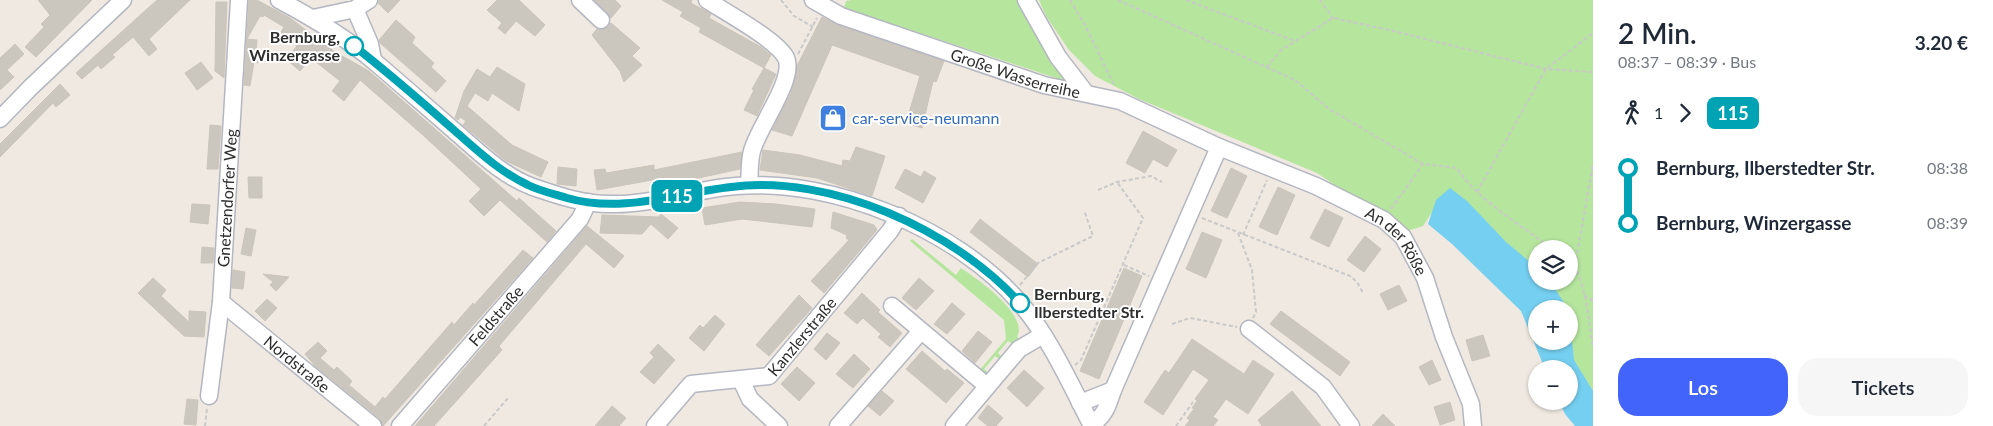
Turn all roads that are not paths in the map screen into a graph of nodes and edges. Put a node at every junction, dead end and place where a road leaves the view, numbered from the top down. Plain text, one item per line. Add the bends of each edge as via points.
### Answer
1 (123, 0) edge
2 (238, 0) edge
3 (280, 0) edge
4 (369, 0) edge
5 (580, 0) edge
6 (707, 0) edge
7 (1026, 0) edge
8 (817, 3) edge
9 (355, 9) junction
10 (313, 18) junction
11 (601, 20) dead end
12 (373, 60) junction
13 (1085, 92) junction
14 (0, 119) edge
15 (1219, 147) junction
16 (749, 185) junction
17 (588, 202) junction
18 (899, 216) junction
19 (221, 302) junction
20 (892, 306) dead end
21 (1249, 329) road end
22 (921, 331) junction
23 (1043, 335) junction
24 (741, 380) junction
25 (987, 386) junction
26 (1113, 390) junction
27 (209, 396) road end
28 (1080, 403) junction
29 (1092, 425) edge
30 (372, 426) edge
31 (400, 426) edge
32 (655, 426) edge
33 (779, 426) edge
34 (838, 426) edge
35 (954, 426) edge
36 (1351, 426) edge
37 (1473, 426) edge

1 - 14 street
2 - 19 street, Gnetzendorfer Weg
3 - 10 street
4 - 9 street
5 - 11 street
6 - 16 street via 771,43 788,63 788,76 757,136
7 - 13 street via 1058,57
8 - 13 street, Große Wasserreihe via 841,16 1044,85
9 - 10 street
9 - 12 street
10 - 12 street
12 - 17 street via 504,171 528,185
13 - 15 street, Große Wasserreihe via 1120,102
15 - 26 street
15 - 37 street, An der Röße via 1361,208 1384,220 1403,237 1425,278 1444,338 1471,404
16 - 17 street via 644,202
16 - 18 street via 814,191
17 - 31 street, Feldstraße via 580,219
18 - 23 street via 973,261 1012,294
18 - 24 street, Kanzlerstraße via 769,376
19 - 27 street, Gnetzendorfer Weg
19 - 30 street, Nordstraße
20 - 22 street
21 - 36 street via 1323,387
22 - 25 street
22 - 34 street
23 - 25 street via 1019,350
23 - 28 street
24 - 32 street, Kanzlerstraße via 691,384
24 - 33 street via 750,399
25 - 35 street
26 - 28 street
26 - 29 street via 1106,412
28 - 29 street

